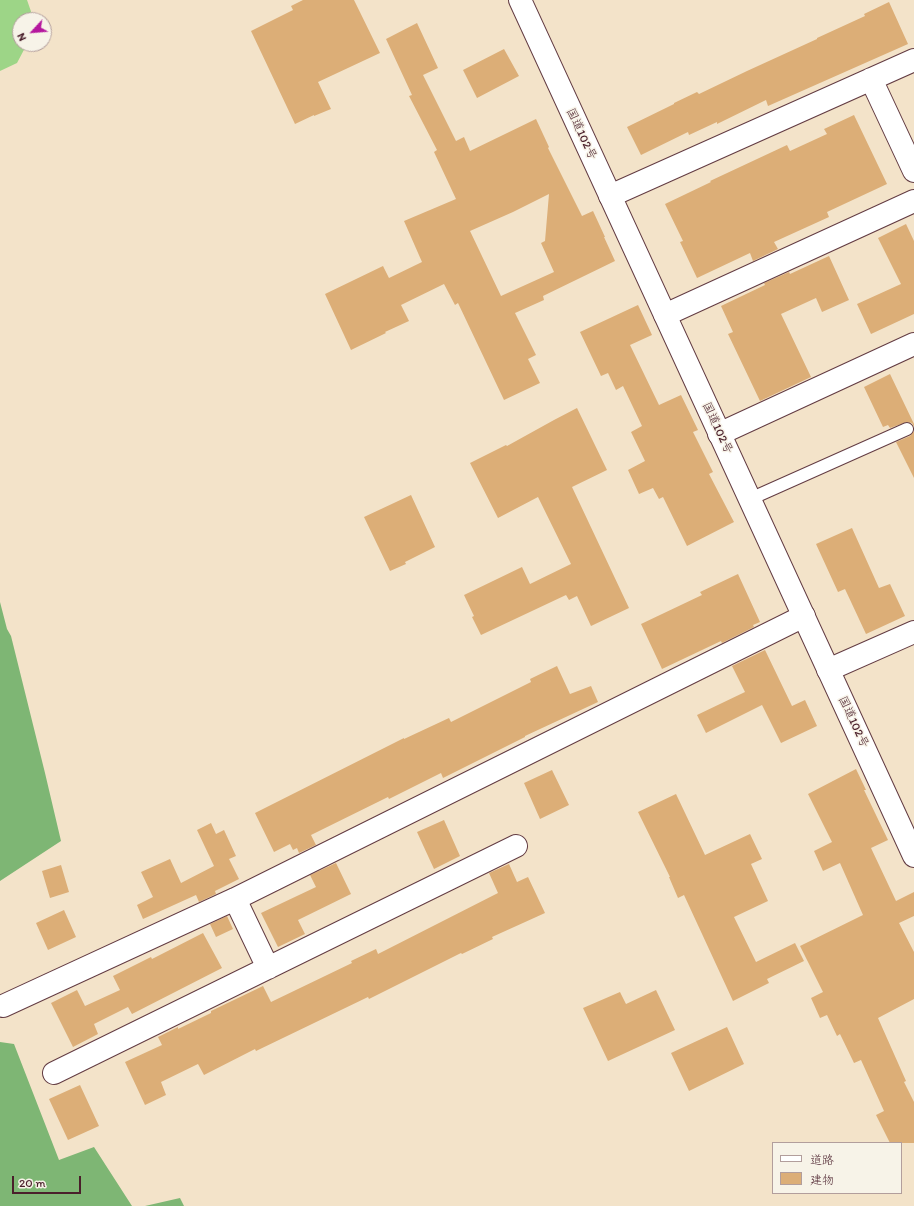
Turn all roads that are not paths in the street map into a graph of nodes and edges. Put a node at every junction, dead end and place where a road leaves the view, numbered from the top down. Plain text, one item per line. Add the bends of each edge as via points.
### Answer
1 (520, 0) edge
2 (914, 60) edge
3 (871, 79) junction
4 (914, 171) edge
5 (610, 196) junction
6 (914, 202) edge
7 (665, 315) junction
8 (914, 344) edge
9 (907, 429) dead end
10 (720, 434) junction
11 (750, 499) junction
12 (804, 616) junction
13 (914, 632) edge
14 (828, 670) junction
15 (516, 846) dead end
16 (913, 853) edge
17 (235, 899) junction
18 (268, 968) junction
19 (3, 1006) dead end
20 (54, 1073) dead end

1 - 5 main road, 国道102号
2 - 3 main road
3 - 4 main road
3 - 5 main road
5 - 7 main road, 国道102号
6 - 7 main road
7 - 10 main road, 国道102号
8 - 10 main road
9 - 11 lane
10 - 11 main road, 国道102号
11 - 12 main road, 国道102号
12 - 14 main road, 国道102号
12 - 17 main road
13 - 14 main road
14 - 16 main road, 国道102号
15 - 18 main road
17 - 18 main road
17 - 19 main road
18 - 20 main road

